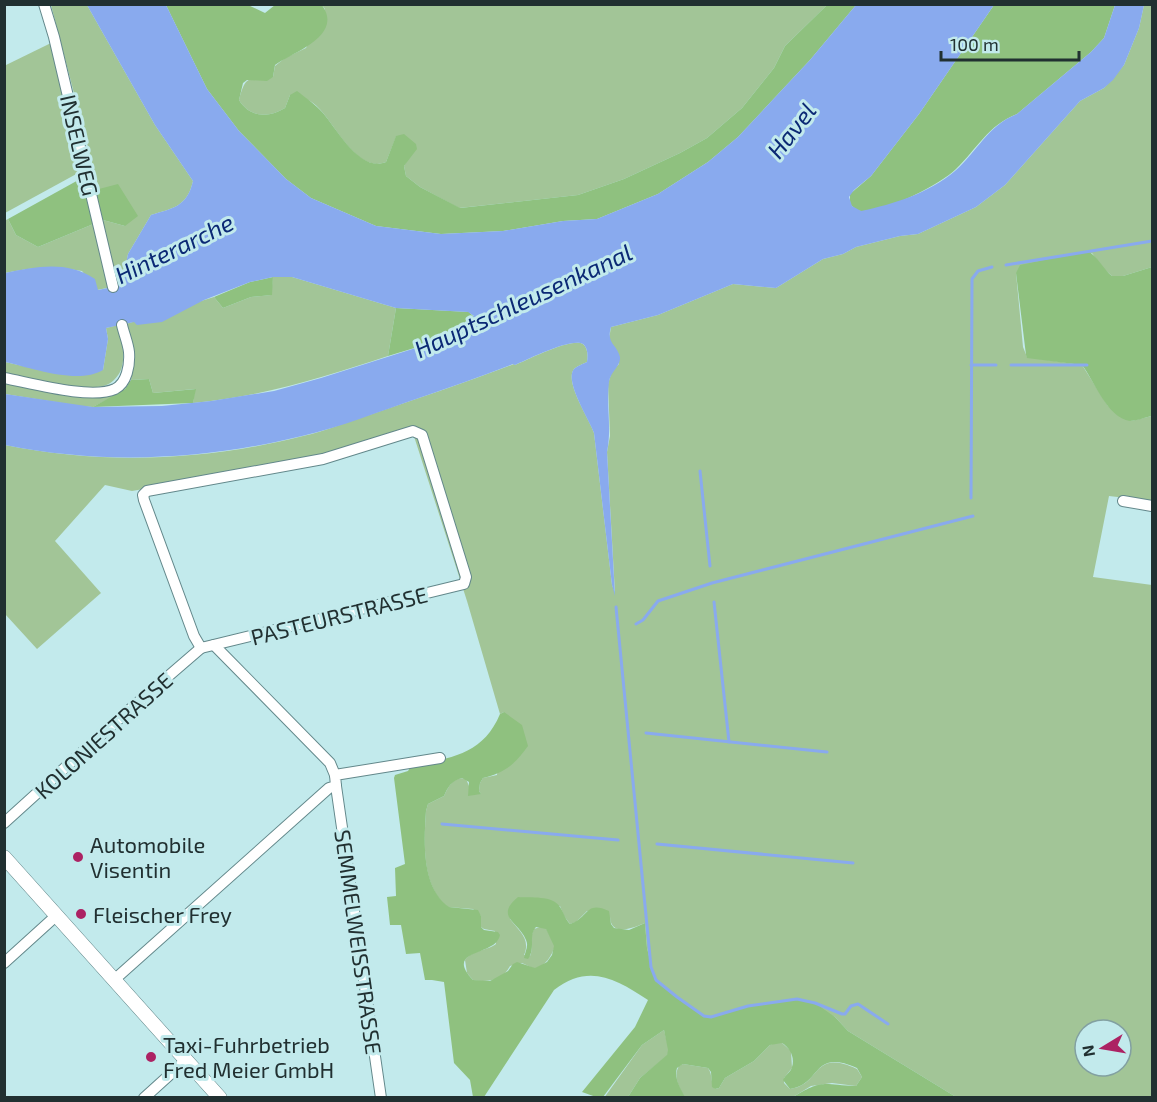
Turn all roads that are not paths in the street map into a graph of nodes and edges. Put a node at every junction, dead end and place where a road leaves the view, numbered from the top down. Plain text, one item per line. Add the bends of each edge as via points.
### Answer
1 (44, 4) edge
2 (113, 287) dead end
3 (122, 325) dead end
4 (4, 378) edge
5 (1123, 501) dead end
6 (1152, 506) edge
7 (214, 645) junction
8 (201, 648) junction
9 (440, 758) dead end
10 (335, 780) junction
11 (4, 823) edge
12 (4, 857) edge
13 (57, 915) junction
14 (4, 963) edge
15 (114, 980) junction
16 (186, 1060) junction
17 (144, 1098) edge
18 (220, 1098) edge
19 (381, 1098) edge

1 - 2 street, INSELWEG
3 - 4 street via 129,361 124,380 117,388 105,393 85,392
5 - 6 street
7 - 8 street
7 - 8 street, PASTEURSTRASSE via 464,584 466,577 422,435 413,431 323,459 149,490 143,495
7 - 10 street, SEMMELWEISSTRASSE via 330,763
8 - 11 street, KOLONIESTRASSE
9 - 10 street
10 - 15 street
10 - 19 street, SEMMELWEISSTRASSE
12 - 13 main road
13 - 14 street
13 - 15 main road
15 - 16 main road
16 - 17 street
16 - 18 main road

